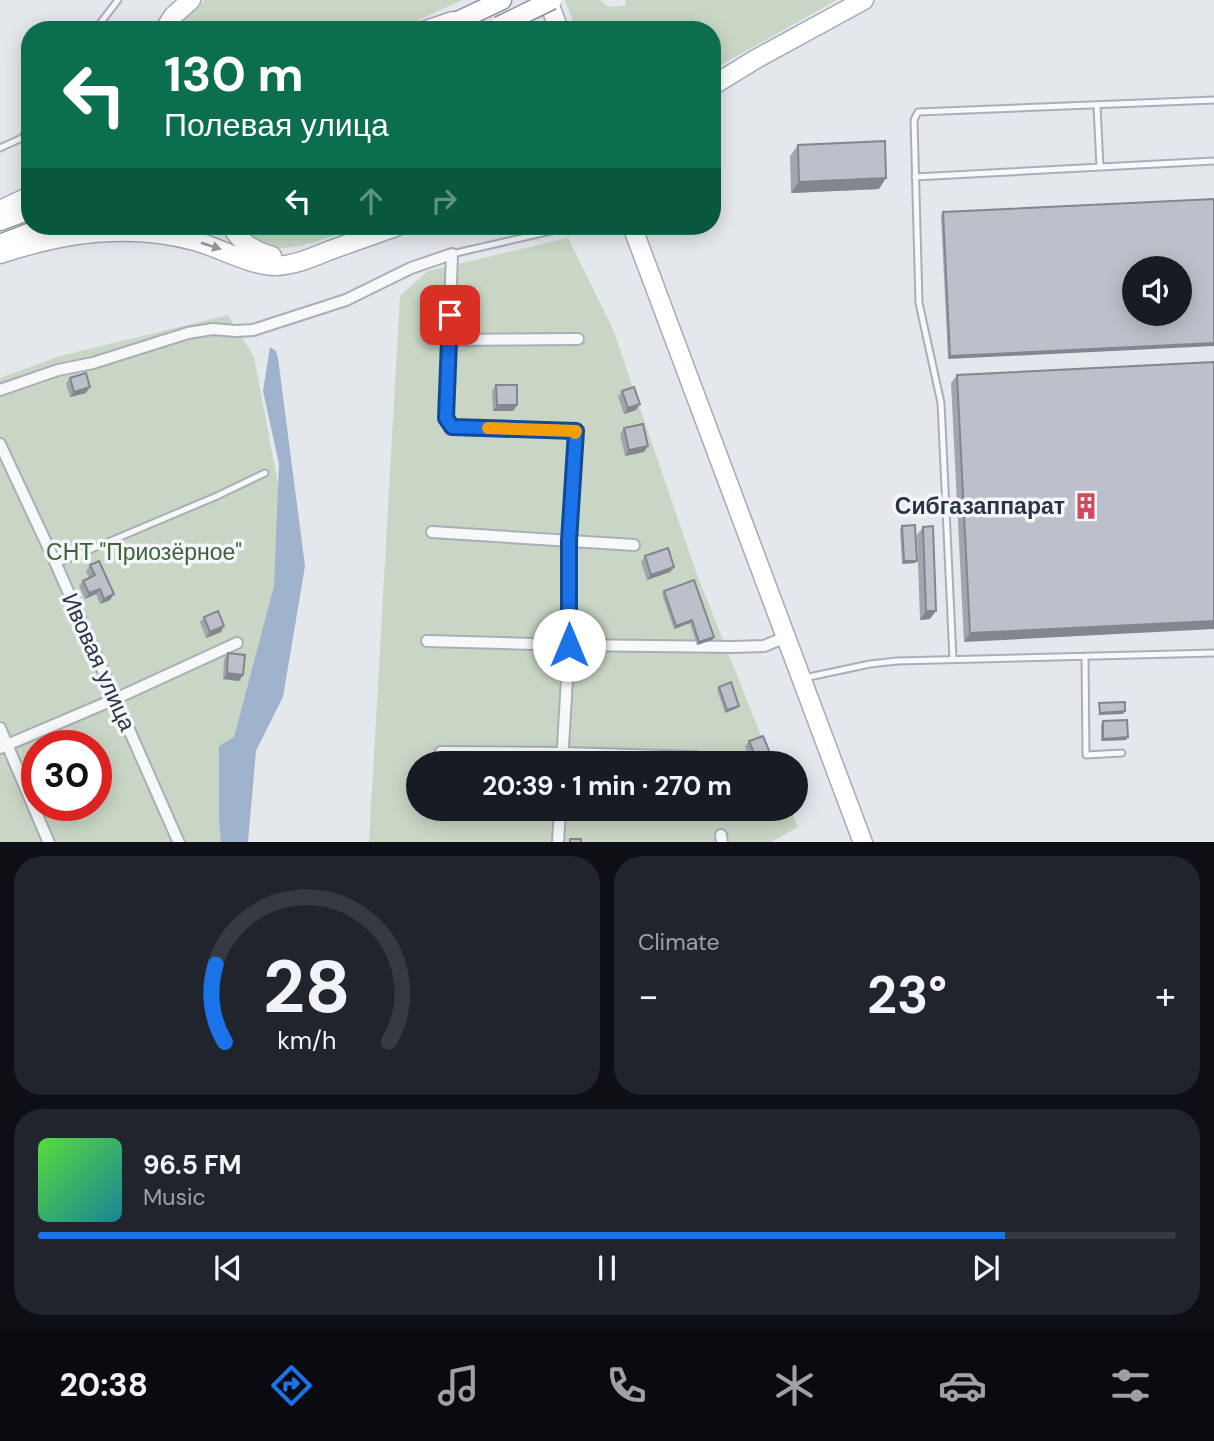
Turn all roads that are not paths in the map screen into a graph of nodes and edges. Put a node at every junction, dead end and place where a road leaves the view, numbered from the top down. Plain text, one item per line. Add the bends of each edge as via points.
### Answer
1 (118, 0) edge
2 (177, 0) edge
3 (191, 0) edge
4 (857, 0) edge
5 (864, 0) edge
6 (496, 3) edge
7 (838, 13) junction
8 (556, 17) edge
9 (463, 18) junction
10 (102, 21) edge
11 (160, 21) edge
12 (170, 21) edge
13 (454, 21) edge
14 (457, 21) edge
15 (534, 21) edge
16 (756, 59) junction
17 (721, 75) edge
18 (721, 80) edge
19 (1214, 100) edge
20 (1097, 106) junction
21 (21, 138) edge
22 (0, 148) edge
23 (1214, 161) edge
24 (1100, 167) junction
25 (915, 177) junction
26 (21, 200) edge
27 (0, 210) edge
28 (21, 213) edge
29 (0, 221) edge
30 (24, 235) edge
31 (70, 235) edge
32 (159, 235) edge
33 (238, 235) edge
34 (366, 235) edge
35 (374, 235) edge
36 (534, 235) edge
37 (624, 235) edge
38 (635, 235) edge
39 (645, 235) edge
40 (0, 244) edge
41 (0, 254) edge
42 (452, 254) junction
43 (578, 339) dead end
44 (449, 340) junction
45 (0, 390) edge
46 (0, 444) edge
47 (265, 473) dead end
48 (432, 532) dead end
49 (748, 535) junction
50 (569, 541) junction
51 (634, 545) dead end
52 (56, 564) junction
53 (786, 637) junction
54 (427, 641) dead end
55 (237, 643) dead end
56 (569, 645) junction
57 (1214, 653) edge
58 (1085, 656) junction
59 (953, 659) junction
60 (801, 679) junction
61 (115, 699) junction
62 (0, 727) edge
63 (4, 746) edge
64 (563, 751) edge
65 (1122, 753) dead end
66 (559, 821) edge
67 (49, 842) edge
68 (178, 842) edge
69 (558, 842) edge
70 (863, 842) edge

1 - 10 lane
2 - 11 main road
3 - 12 main road
4 - 7 main road
5 - 7 main road
6 - 9 main road
7 - 16 main road
8 - 15 main road, bridge
9 - 13 main road
9 - 14 main road
16 - 17 main road
16 - 18 main road
19 - 20 lane
20 - 24 lane
20 - 25 lane via 918,112 914,120
21 - 22 lane
23 - 24 lane
24 - 25 lane
25 - 59 lane via 919,303 941,403
26 - 27 main road
28 - 29 main road
30 - 40 main road
41 -> 31 main road
32 -> 35 main road via 190,239 261,264 281,265
33 - 34 main road via 252,249 279,257
36 - 42 lane
37 - 49 main road via 716,478
38 - 49 main road
39 - 49 main road via 732,466
42 - 44 street
42 - 45 street via 346,300 253,330 188,333
43 - 44 street
44 - 50 street via 446,418 452,427 576,431
46 - 52 street, Ивовая улица
47 - 52 lane
48 - 50 street
49 - 53 main road
50 - 51 street
50 - 56 street
52 - 61 street, Ивовая улица
53 - 56 street via 764,646
53 - 60 main road
54 - 56 street
55 - 61 street
56 - 64 street
57 - 58 lane
58 - 59 lane
58 - 65 lane via 1086,755
59 - 60 lane via 870,664
60 - 70 main road
61 - 63 street
61 - 68 street, Ивовая улица
62 - 63 street
63 - 67 street
66 - 69 street

